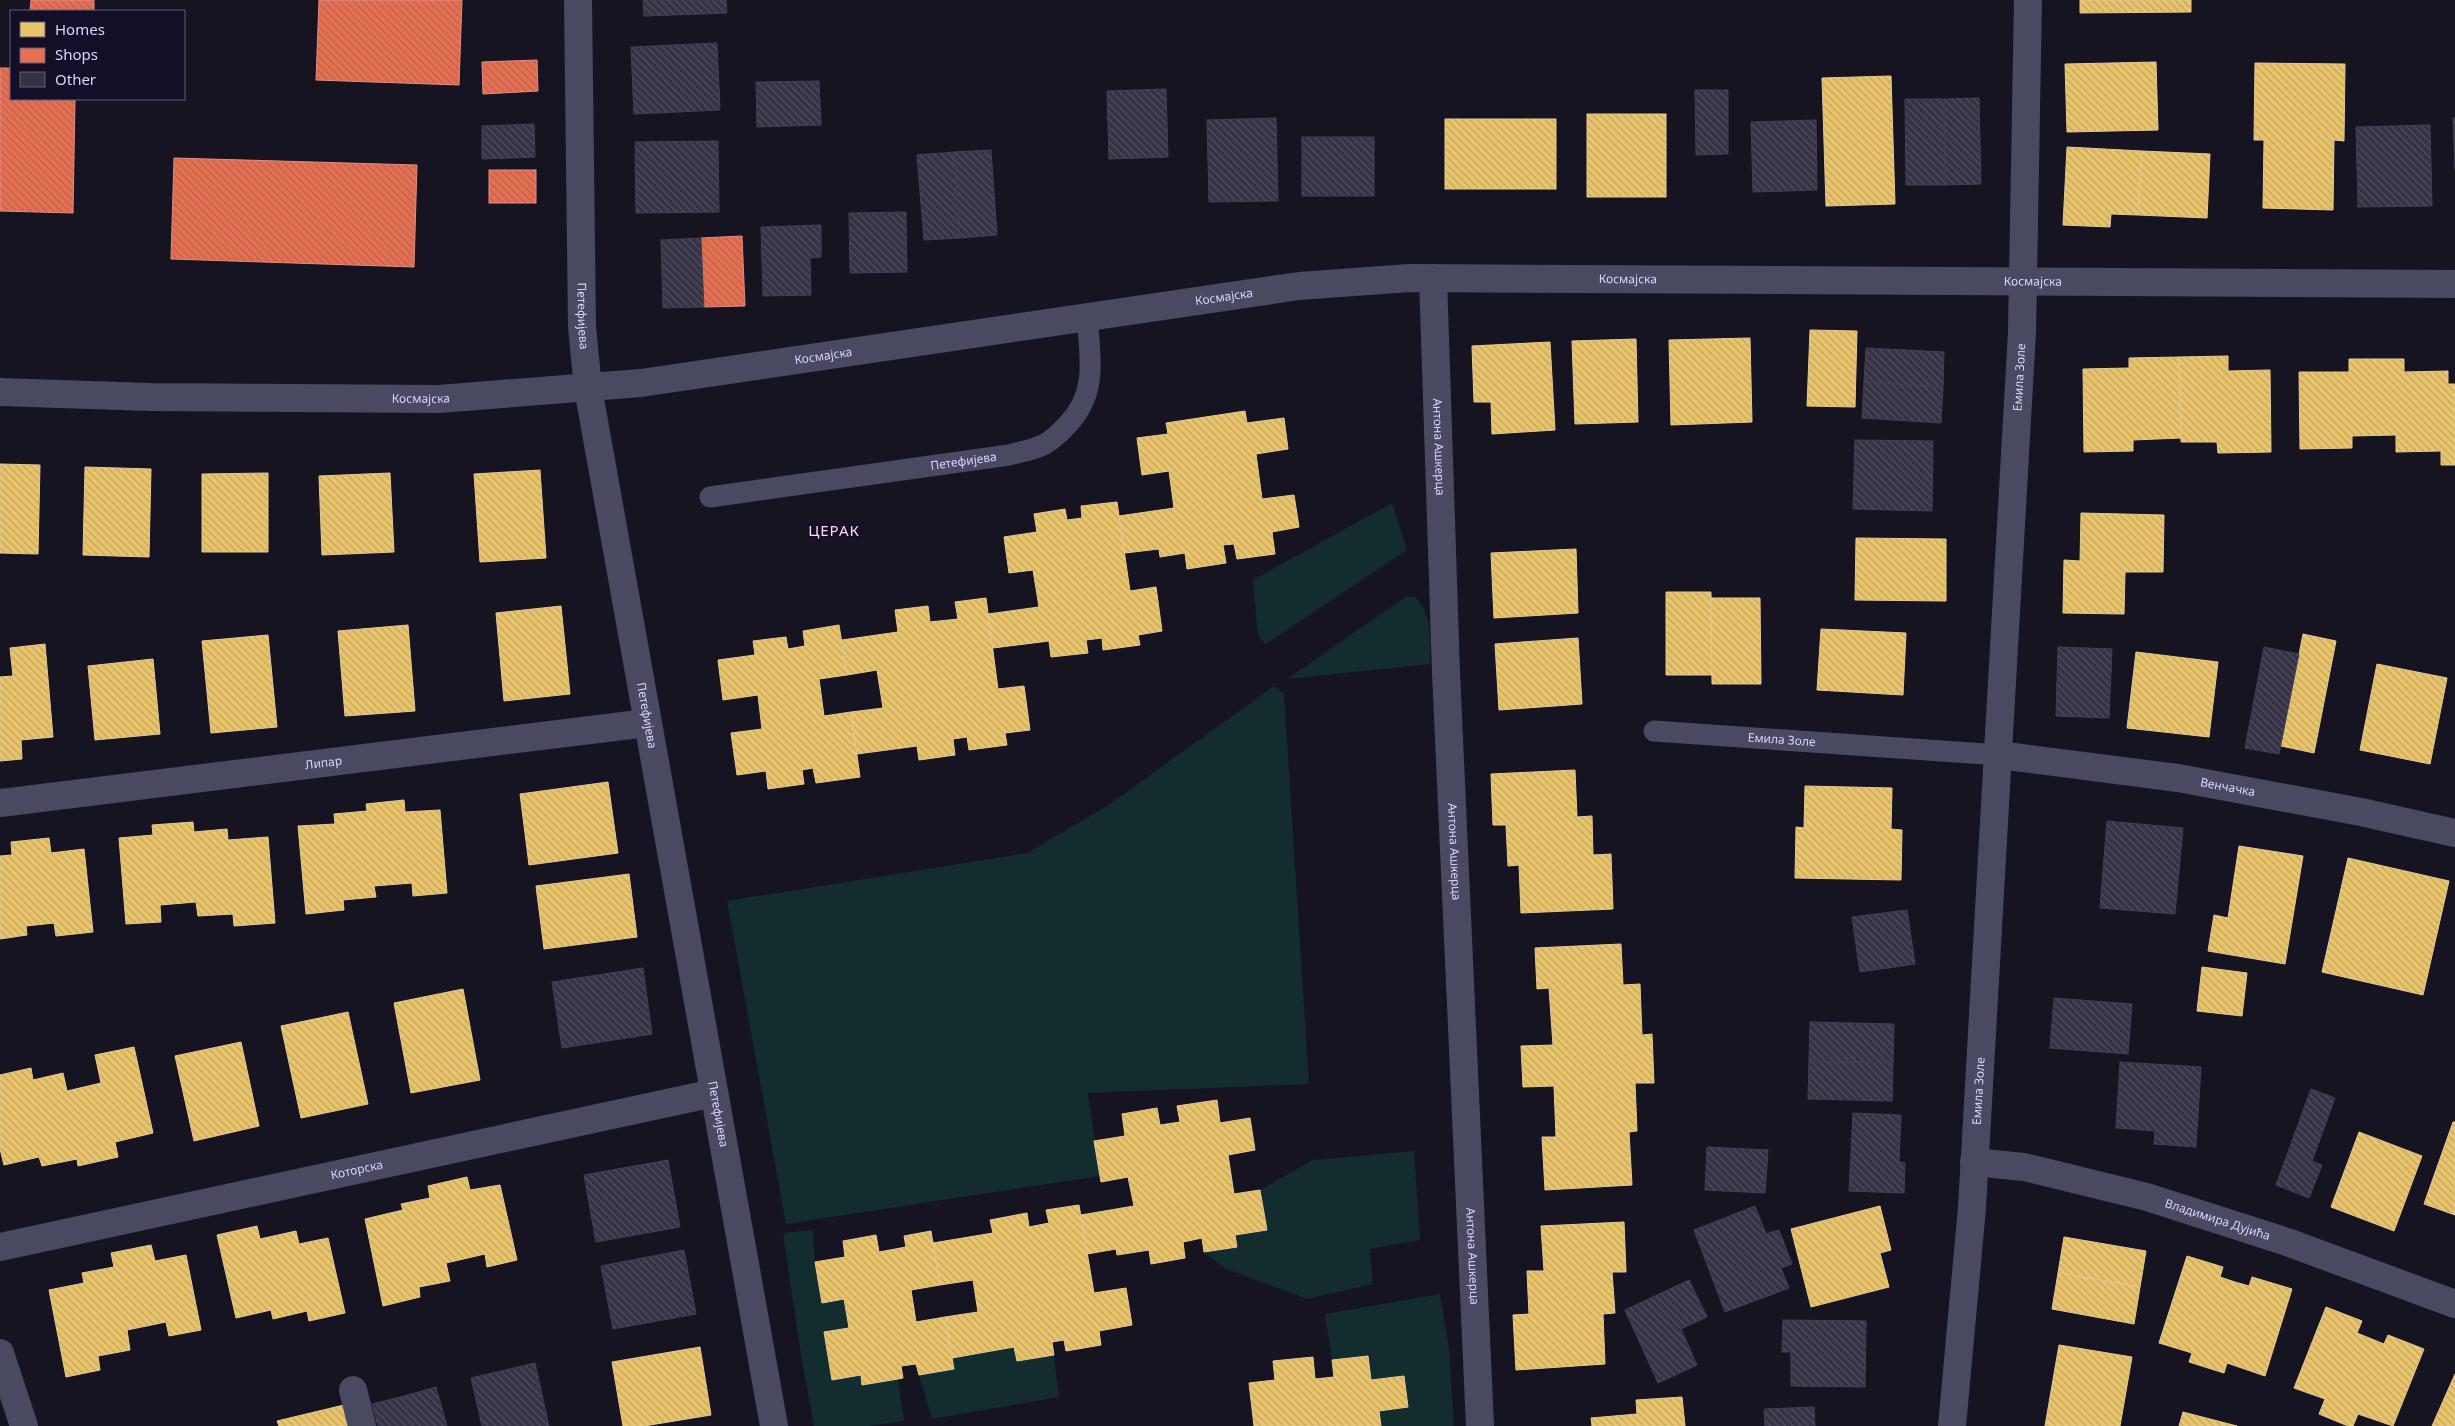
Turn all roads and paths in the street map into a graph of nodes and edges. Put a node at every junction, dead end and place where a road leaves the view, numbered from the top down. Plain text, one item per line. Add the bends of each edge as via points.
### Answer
1 (578, 0) edge
2 (2028, 0) edge
3 (1433, 278) junction
4 (2023, 283) junction
5 (2455, 284) edge
6 (1086, 318) junction
7 (588, 388) junction
8 (0, 392) edge
9 (710, 496) dead end
10 (647, 723) junction
11 (1654, 731) dead end
12 (1999, 755) junction
13 (0, 804) edge
14 (2455, 833) edge
15 (714, 1094) junction
16 (1974, 1162) junction
17 (0, 1247) edge
18 (2455, 1304) edge
19 (0, 1354) edge
20 (353, 1390) dead end
21 (24, 1426) edge
22 (362, 1426) edge
23 (774, 1426) edge
24 (1480, 1426) edge
25 (1952, 1426) edge

1 - 7 street, Петефијева via 582,326
2 - 4 street, Емила Золе
3 - 4 street, Космајска
3 - 6 street, Космајска via 1299,286
3 - 24 street, Антона Ашкерца via 1447,682
4 - 5 street, Космајска
4 - 12 street, Емила Золе
6 - 7 street, Космајска
6 - 9 lane, Петефијева via 1091,373 1087,397 1078,414 1042,446 1009,455
7 - 8 street, Космајска via 439,399 150,398
7 - 10 street, Петефијева
10 - 13 street, Липар
10 - 15 street, Петефијева
11 - 12 lane, Емила Золе
12 - 14 street, Венчачка via 2178,778
12 - 16 street, Емила Золе
15 - 17 street, Которска
15 - 23 street, Петефијева
16 - 18 street, Владимира Дујића via 2024,1167 2147,1197 2287,1242
16 - 25 street, Емила Золе
19 - 21 street
20 - 22 street

